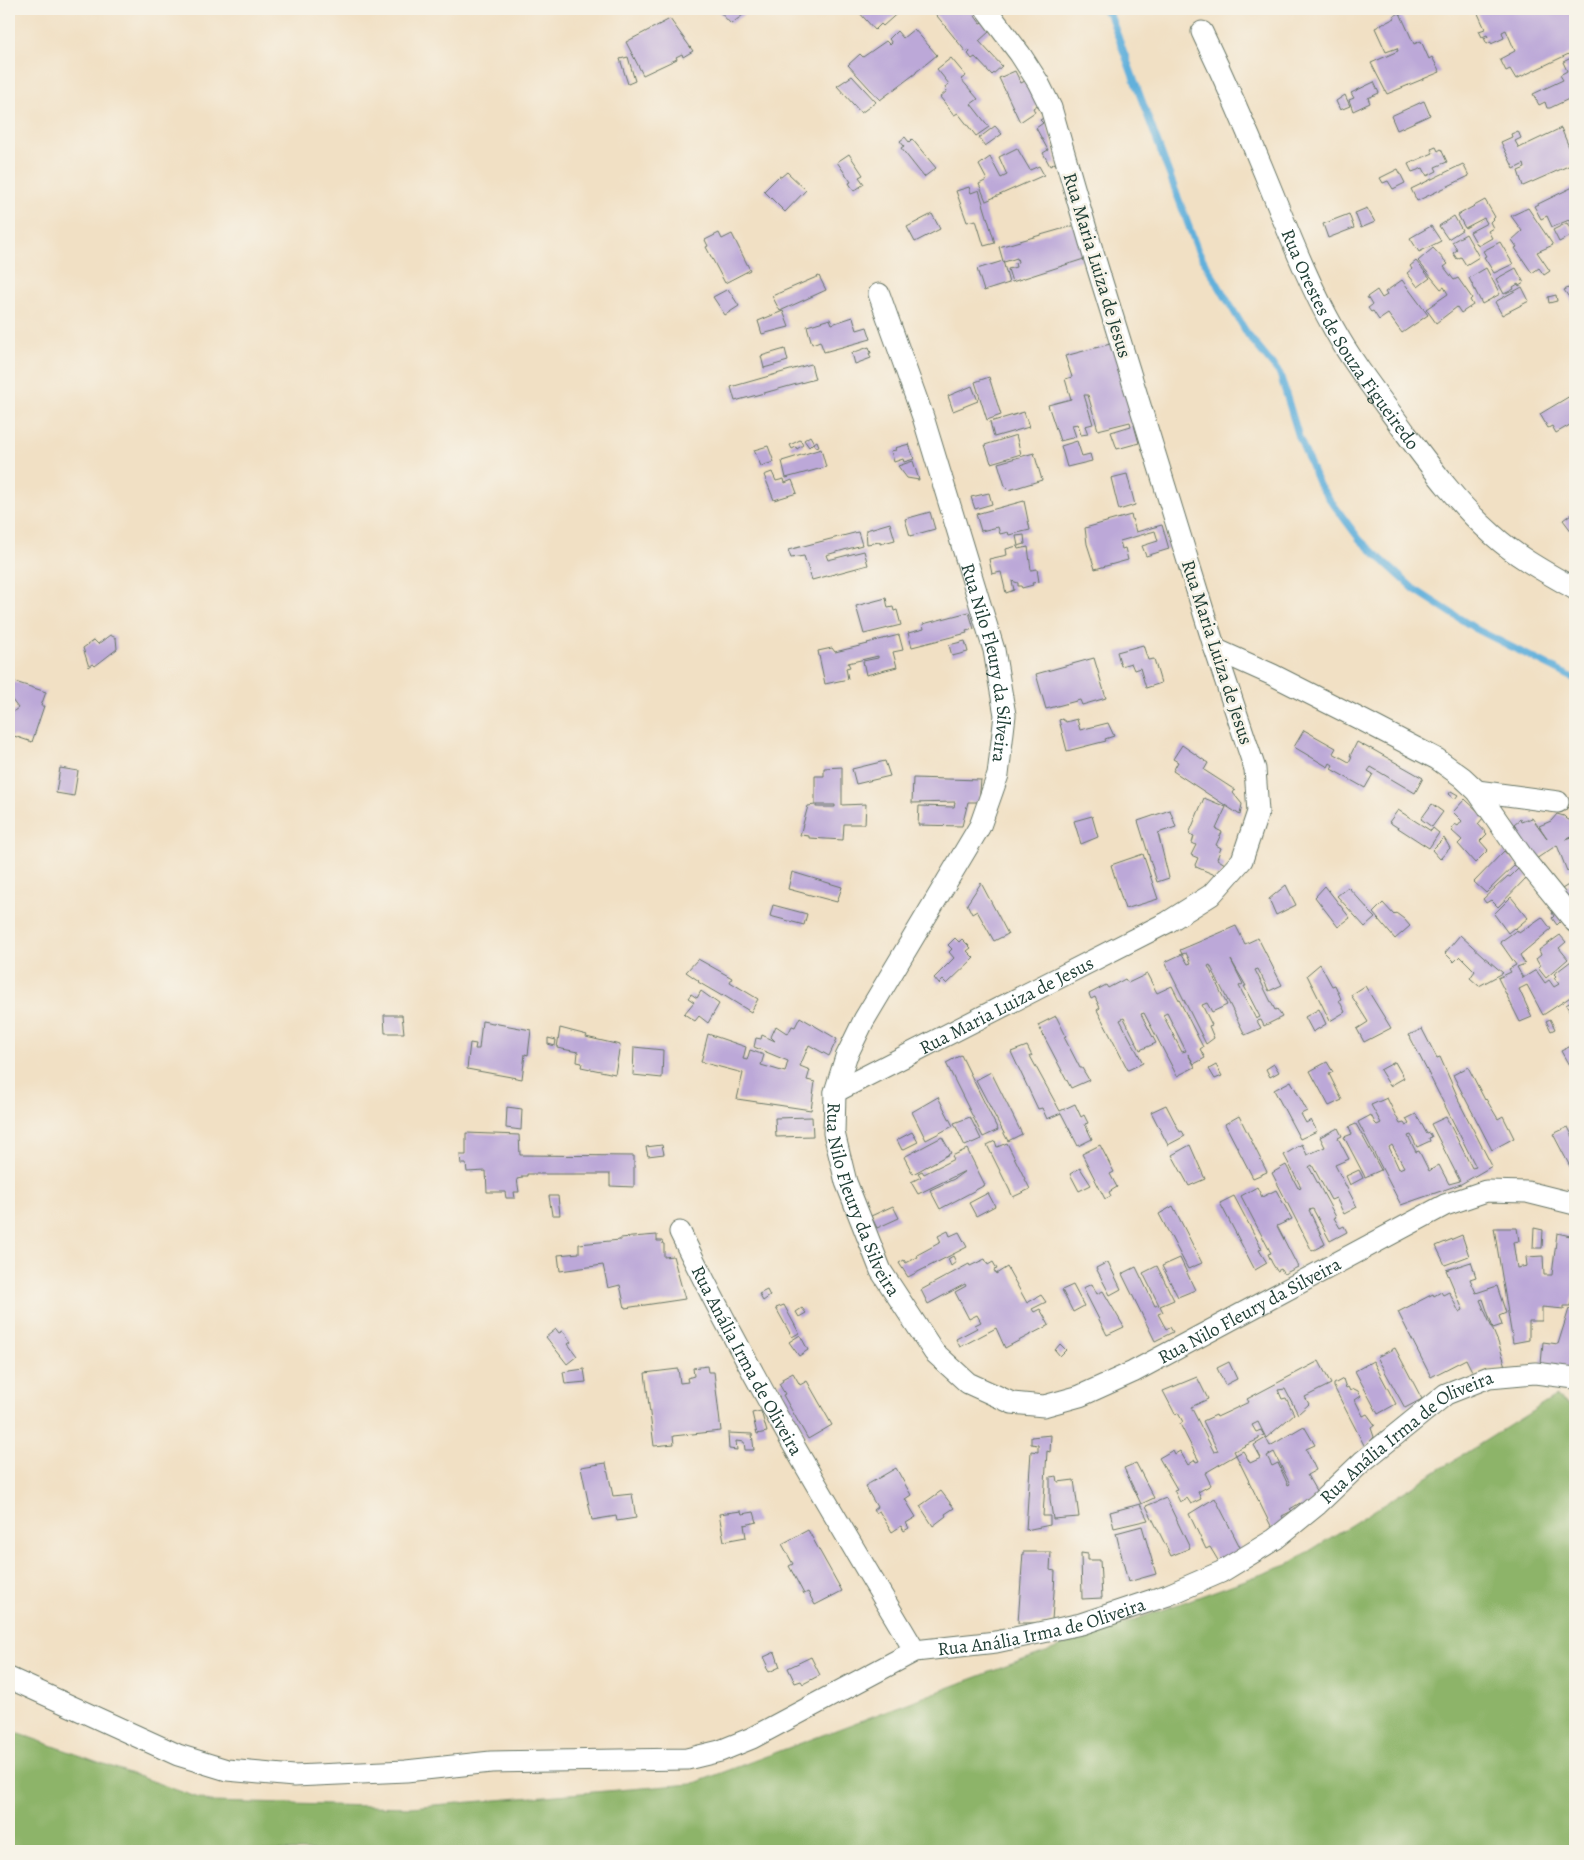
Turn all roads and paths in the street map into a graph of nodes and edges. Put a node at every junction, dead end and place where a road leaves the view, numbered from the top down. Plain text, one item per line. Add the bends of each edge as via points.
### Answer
1 (986, 9) edge
2 (1202, 32) dead end
3 (879, 294) dead end
4 (1575, 589) edge
5 (1215, 649) junction
6 (1477, 791) junction
7 (1558, 802) dead end
8 (1575, 922) edge
9 (835, 1092) junction
10 (1575, 1204) edge
11 (680, 1232) dead end
12 (1575, 1378) edge
13 (915, 1652) junction
14 (9, 1678) edge

1 - 5 street, Rua Maria Luiza de Jesus via 1020,54 1051,108
2 - 4 street, Rua Orestes de Souza Figueiredo via 1303,267 1351,358 1465,508 1521,556
3 - 9 street, Rua Nilo Fleury da Silveira via 923,417 994,650 1005,716 998,775 980,826 864,1020 846,1057
5 - 6 street via 1273,674 1437,759
5 - 9 street, Rua Maria Luiza de Jesus via 1255,769 1258,812 1242,860 1211,895 1168,922
6 - 7 street
6 - 8 street via 1524,859
9 - 10 street, Rua Nilo Fleury da Silveira via 834,1133 846,1182 881,1270 934,1352 968,1383 1012,1403 1044,1406 1080,1396 1134,1372 1445,1205 1486,1191 1527,1192
11 - 13 street, Rua Anália Irma de Oliveira via 758,1383
12 - 13 street, Rua Anália Irma de Oliveira via 1535,1373 1490,1377 1446,1394 1275,1538 1221,1572 1168,1596 1081,1624 996,1642
13 - 14 street via 752,1738 720,1751 687,1759 491,1762 406,1771 294,1776 227,1770 178,1755

